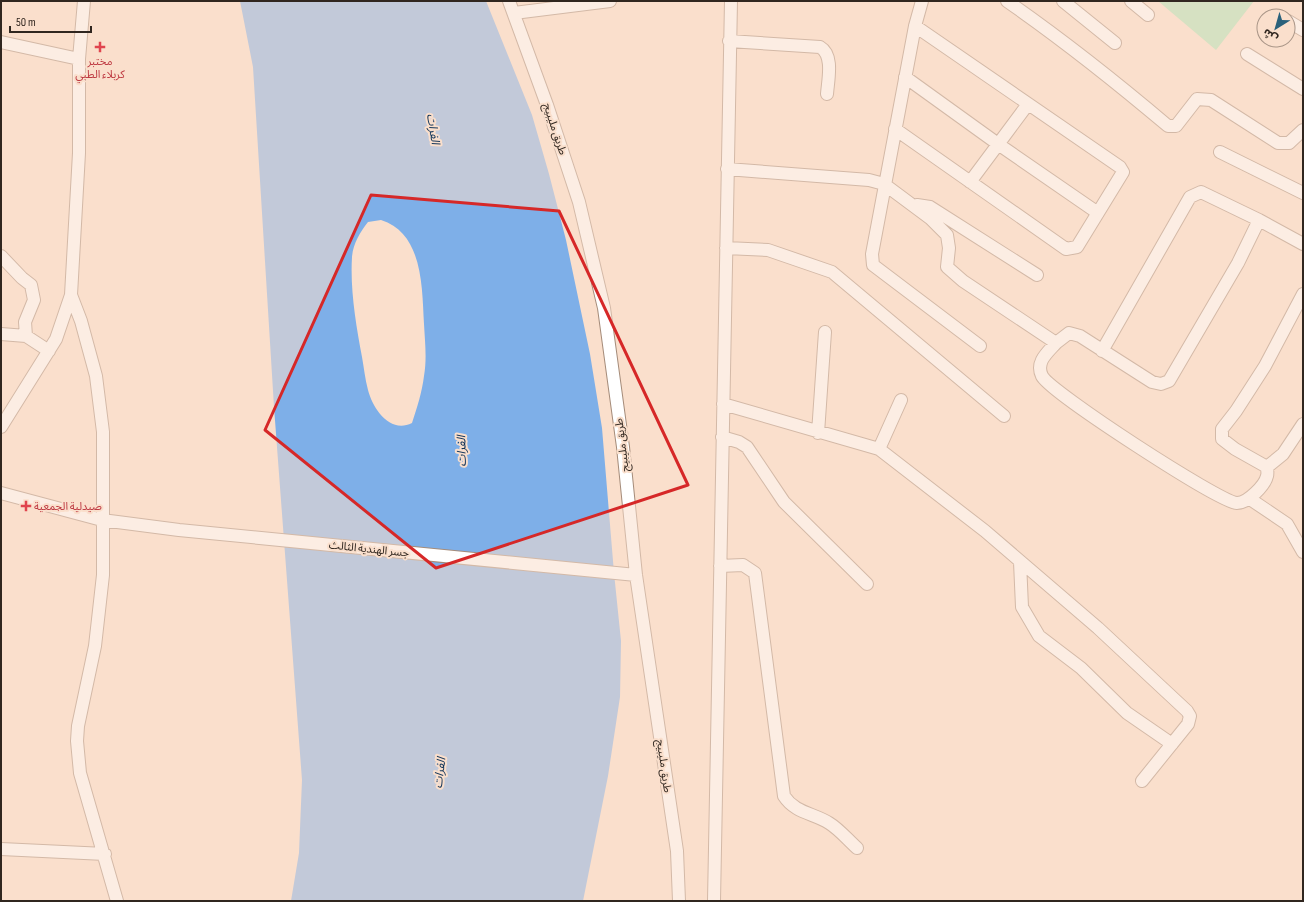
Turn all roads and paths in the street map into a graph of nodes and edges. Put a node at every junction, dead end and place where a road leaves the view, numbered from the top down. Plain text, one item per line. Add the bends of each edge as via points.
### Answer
1 (79, 1) edge
2 (84, 1) edge
3 (509, 1) edge
4 (610, 1) edge
5 (730, 1) edge
6 (922, 1) edge
7 (1007, 1) edge
8 (1064, 1) edge
9 (1131, 1) edge
10 (514, 14) junction
11 (1148, 15) dead end
12 (82, 24) junction
13 (915, 26) junction
14 (729, 41) junction
15 (1, 42) edge
16 (1115, 43) dead end
17 (1247, 54) dead end
18 (79, 59) junction
19 (905, 77) junction
20 (1303, 89) edge
21 (827, 94) dead end
22 (1028, 104) junction
23 (895, 129) junction
24 (1303, 130) edge
25 (998, 144) junction
26 (1220, 152) dead end
27 (727, 170) junction
28 (970, 182) junction
29 (884, 184) junction
30 (1303, 193) edge
31 (912, 204) junction
32 (1098, 213) junction
33 (1259, 220) junction
34 (1303, 244) edge
35 (726, 248) junction
36 (1, 256) edge
37 (1037, 275) dead end
38 (1303, 294) edge
39 (71, 295) junction
40 (825, 332) dead end
41 (1, 334) edge
42 (26, 336) junction
43 (1056, 343) junction
44 (980, 346) dead end
45 (49, 351) junction
46 (1102, 351) junction
47 (901, 400) dead end
48 (723, 404) junction
49 (1004, 416) dead end
50 (1303, 424) edge
51 (1, 427) edge
52 (818, 433) junction
53 (722, 437) junction
54 (879, 449) junction
55 (1267, 467) junction
56 (1, 493) edge
57 (1250, 499) junction
58 (102, 520) junction
59 (1303, 552) edge
60 (1020, 562) junction
61 (720, 566) junction
62 (636, 575) junction
63 (867, 584) dead end
64 (1172, 744) junction
65 (1142, 782) dead end
66 (857, 848) dead end
67 (1, 849) edge
68 (105, 854) junction
69 (117, 901) edge
70 (679, 901) edge
71 (714, 901) edge

1 - 12 street
2 - 12 street
3 - 10 street, طريق مليبيج
4 - 10 street
5 - 14 street
6 - 13 street
7 - 24 street via 1042,25 1168,126 1176,126 1197,99 1205,98 1278,143 1289,143
8 - 16 street
9 - 11 street
10 - 62 street, طريق مليبيج via 579,202 604,308 623,447
12 - 18 street
13 - 19 street
13 - 22 street
14 - 21 street via 825,49 829,58
14 - 27 street
15 - 18 street
17 - 20 street
18 - 39 street via 79,153
19 - 23 street
19 - 25 street
22 - 25 street
22 - 32 street via 1120,167 1123,172
23 - 28 street
23 - 29 street
25 - 28 street
25 - 32 street
26 - 30 street
27 - 29 street via 869,180
27 - 35 street
28 - 32 street via 1066,249 1077,247
29 - 31 street
29 - 44 street via 872,254 873,265
31 - 37 street via 930,207
31 - 43 street via 947,235 947,267 963,281
33 - 34 street
33 - 46 street via 1201,192 1190,197
33 - 46 street via 1238,262 1169,381 1161,384 1152,382
35 - 48 street
35 - 49 street via 768,250 832,272
36 - 42 street via 31,285 34,300 25,322
38 - 55 street via 1265,366 1222,429 1222,439
39 - 45 street via 56,339
39 - 58 street via 90,348 101,403
40 - 52 street
41 - 42 street
42 - 45 street
43 - 46 street via 1069,333 1080,336
43 - 57 street via 1042,358 1040,369 1043,377 1075,404 1180,474 1224,498 1238,503
45 - 51 street
47 - 54 street
48 - 52 street
48 - 53 street
50 - 55 street via 1284,454
52 - 54 street
53 - 61 street
53 - 63 street via 747,447 784,502
54 - 60 street via 985,531
55 - 57 street via 1267,477
56 - 58 street, جسر الهندية الثالث
57 - 59 street via 1287,524
58 - 62 street, جسر الهندية الثالث via 179,530
58 - 68 street via 103,575 100,610 77,741 80,773
60 - 64 street via 1022,607 1039,636 1081,668 1128,713
60 - 64 street via 1098,628 1187,710 1190,716 1188,724
61 - 66 street via 743,565 756,573 784,796 796,809 829,823
61 - 71 street
62 - 70 street, طريق مليبيج via 677,851
64 - 65 street
67 - 68 street
68 - 69 street

